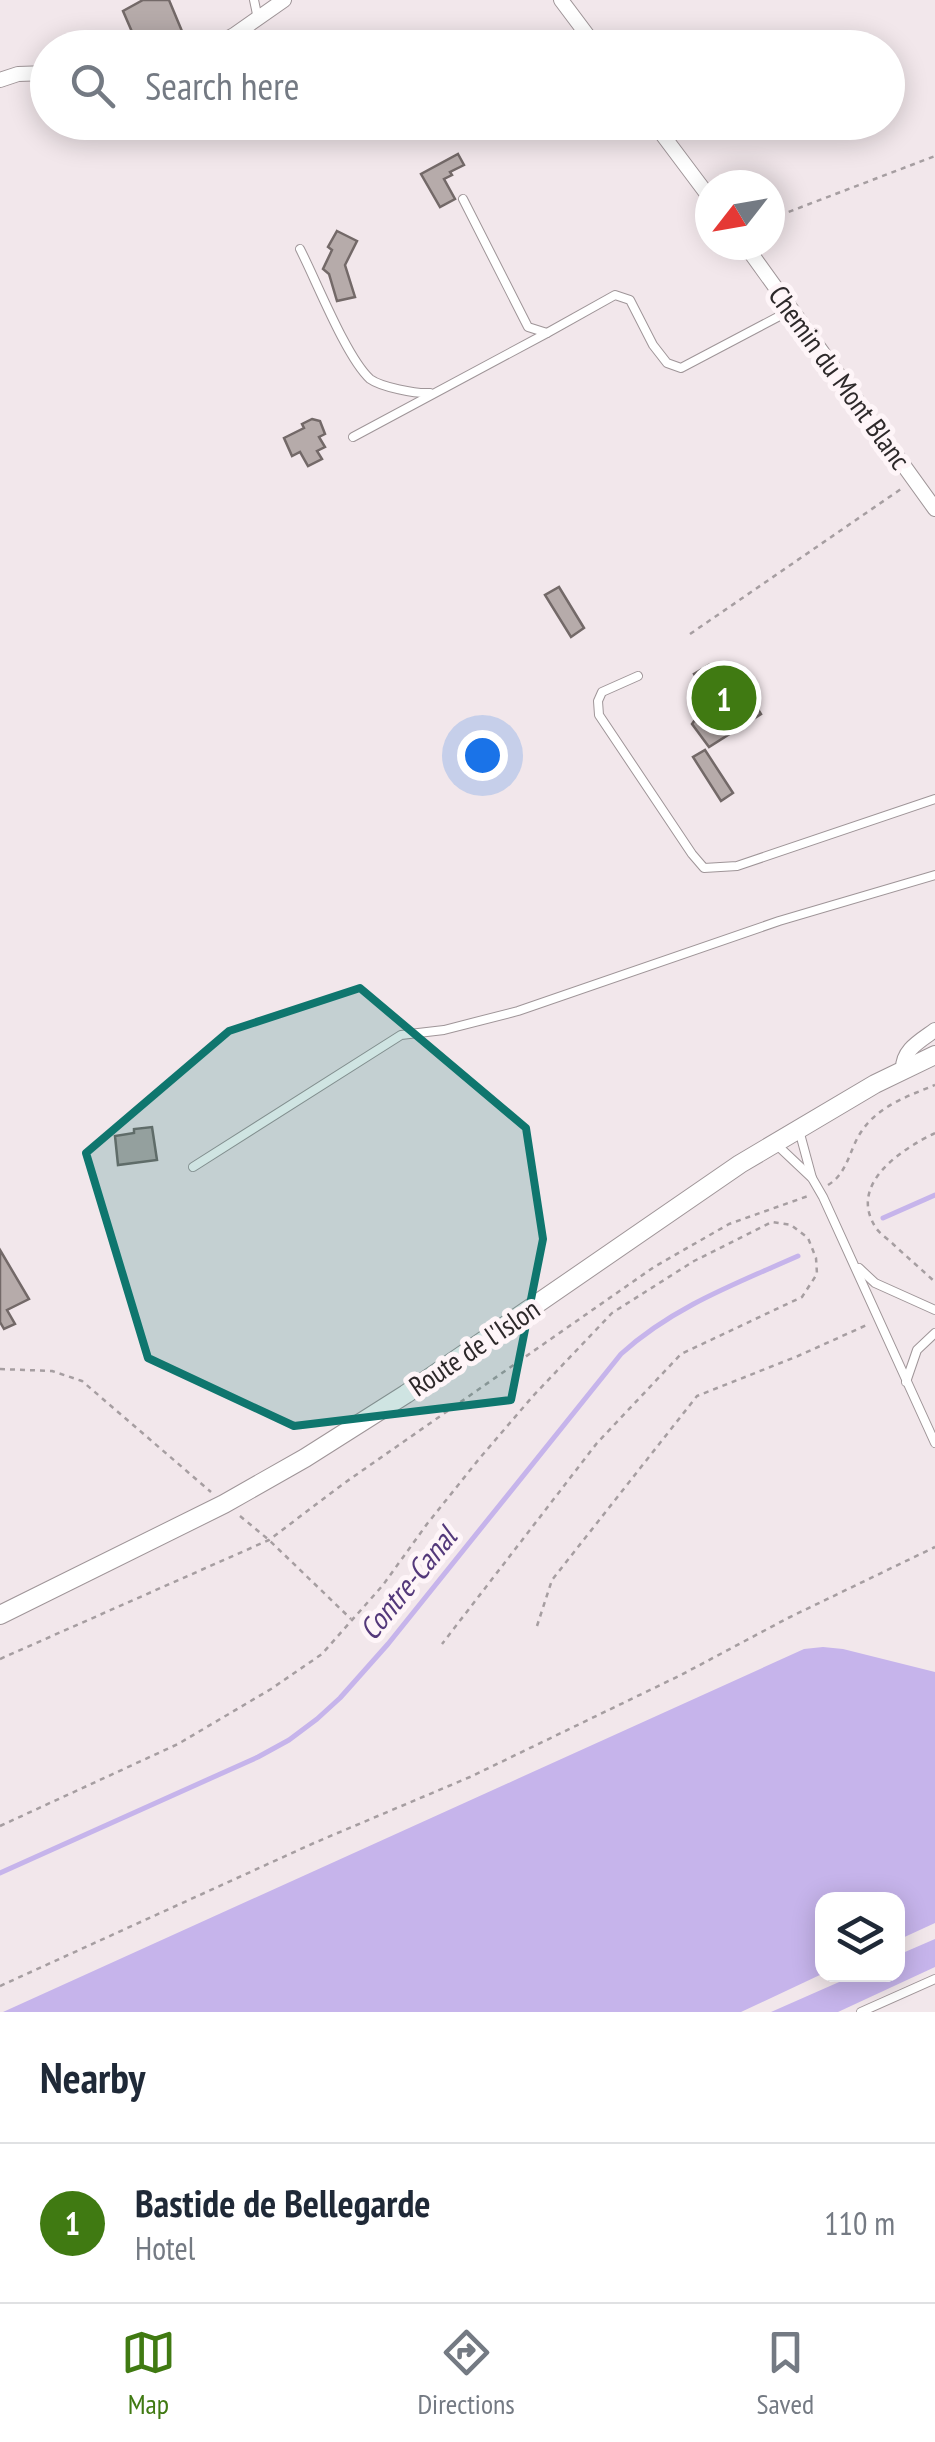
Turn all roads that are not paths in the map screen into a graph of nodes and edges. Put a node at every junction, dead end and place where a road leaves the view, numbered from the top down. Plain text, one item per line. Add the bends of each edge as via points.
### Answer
1 (254, 0) edge
2 (284, 0) edge
3 (562, 0) edge
4 (258, 19) junction
5 (242, 30) edge
6 (584, 30) edge
7 (30, 74) edge
8 (0, 80) edge
9 (666, 140) edge
10 (695, 178) edge
11 (462, 199) dead end
12 (300, 249) dead end
13 (756, 260) edge
14 (792, 310) junction
15 (547, 334) junction
16 (436, 392) junction
17 (353, 436) dead end
18 (935, 508) edge
19 (638, 676) dead end
20 (935, 799) edge
21 (935, 874) edge
22 (935, 1030) edge
23 (935, 1056) edge
24 (903, 1070) junction
25 (798, 1128) junction
26 (774, 1142) junction
27 (193, 1167) dead end
28 (812, 1178) junction
29 (854, 1261) junction
30 (935, 1310) edge
31 (935, 1333) edge
32 (906, 1382) junction
33 (935, 1442) edge
34 (0, 1615) edge
35 (935, 1979) edge
36 (861, 2012) edge

1 - 4 lane
2 - 4 street
3 - 6 street
4 - 5 street
7 - 8 street
9 - 10 street
11 - 15 lane via 528,327
12 - 16 lane via 372,381 418,394
13 - 14 street, Chemin du Mont Blanc
14 - 15 lane via 681,368 666,363 630,300 615,294
14 - 18 street, Chemin du Mont Blanc
15 - 16 lane
16 - 17 lane
19 - 20 lane via 602,692 599,715 704,868 737,866
21 - 27 lane via 518,1011 400,1035
22 - 24 street via 907,1053
23 - 24 street, Route de l'Islon
24 - 25 street, Route de l'Islon
25 - 26 street, Route de l'Islon
25 - 28 lane
26 - 28 lane
26 - 34 street, Route de l'Islon via 305,1458
28 - 29 lane
29 - 30 lane via 875,1283
29 - 32 lane
31 - 32 lane via 917,1350
32 - 33 lane
35 - 36 lane

